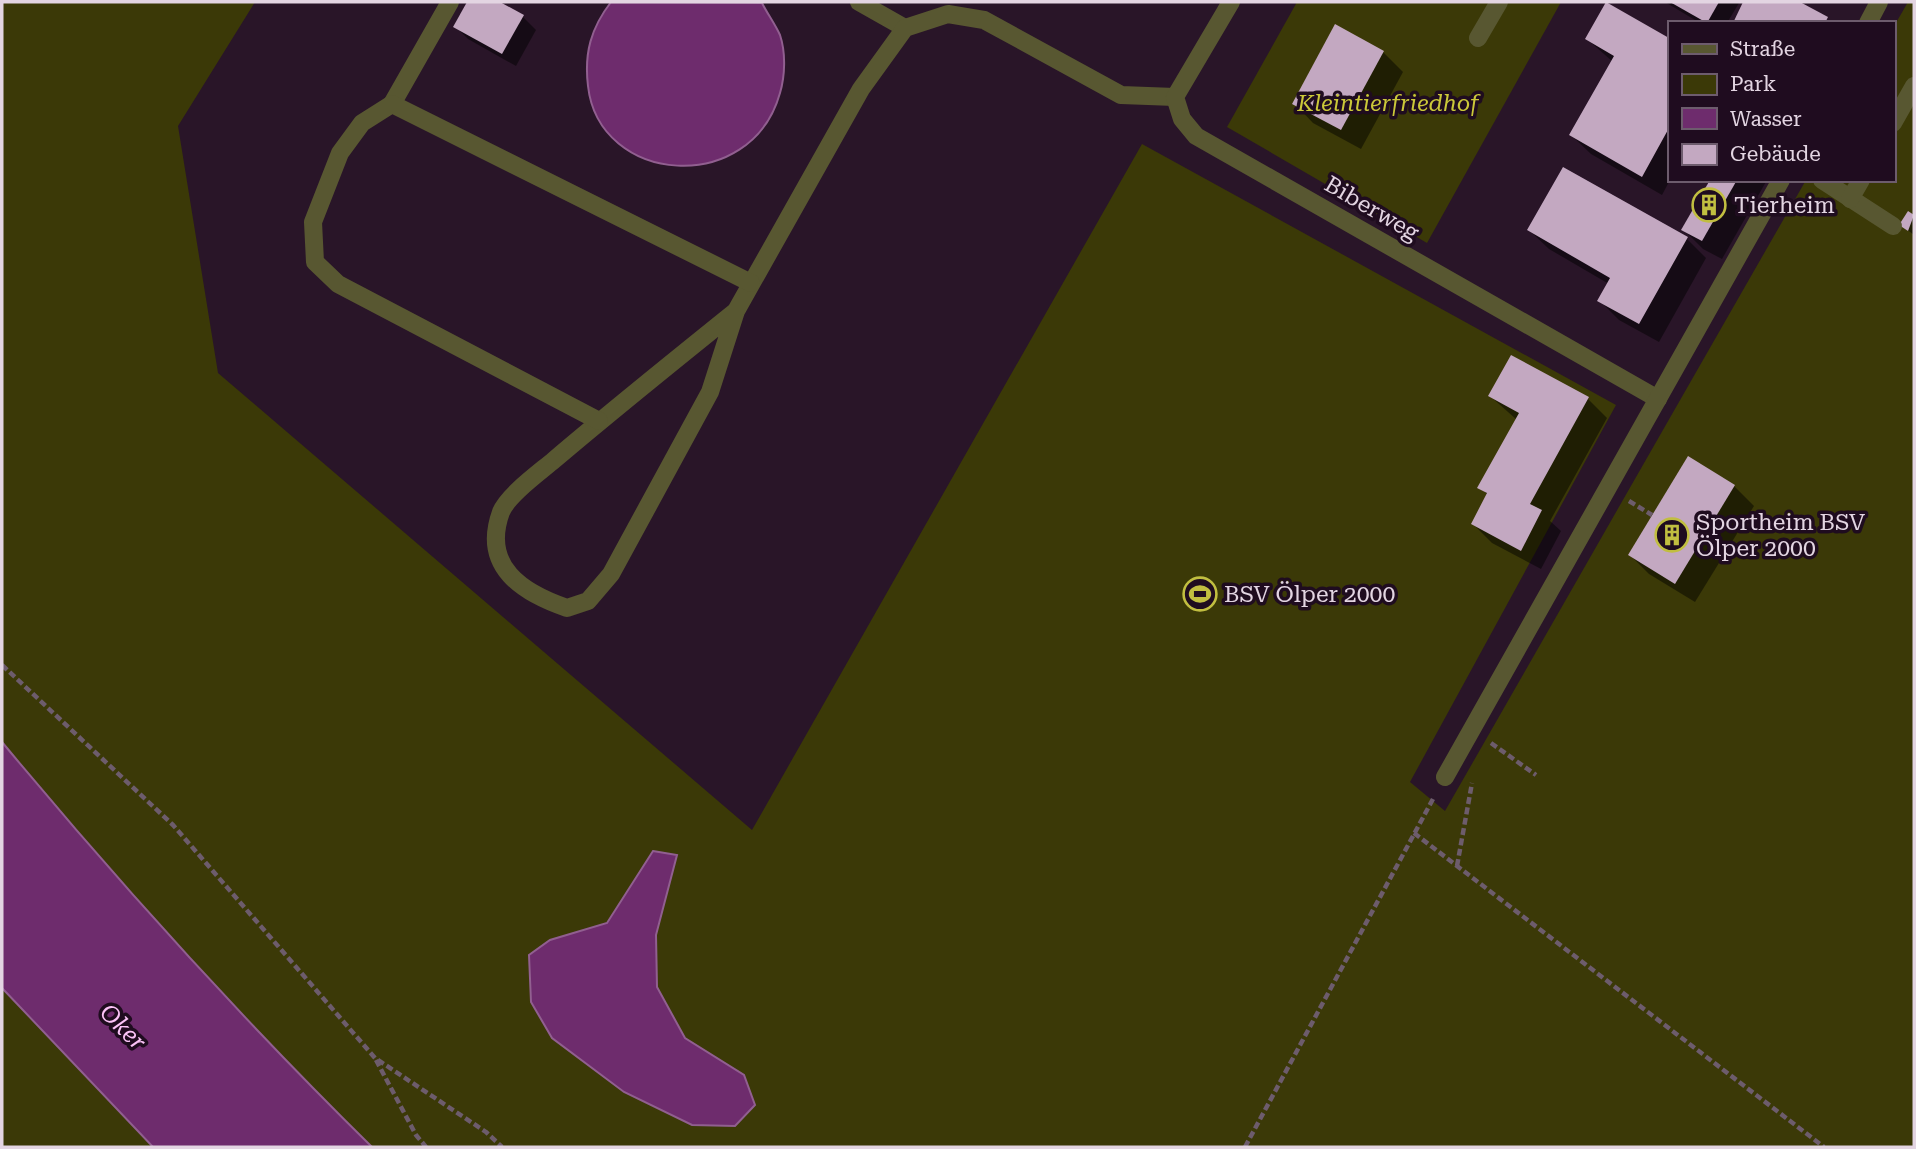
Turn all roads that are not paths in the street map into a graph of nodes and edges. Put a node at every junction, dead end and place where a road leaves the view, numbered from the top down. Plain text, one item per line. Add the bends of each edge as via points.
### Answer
1 (450, 2) edge
2 (859, 2) edge
3 (1231, 2) edge
4 (1499, 2) edge
5 (1879, 2) edge
6 (942, 8) edge
7 (1869, 21) edge
8 (905, 28) junction
9 (1478, 38) dead end
10 (1914, 86) edge
11 (1175, 97) junction
12 (392, 104) junction
13 (1895, 119) edge
14 (1780, 182) edge
15 (1825, 182) edge
16 (1860, 182) edge
17 (1850, 198) junction
18 (1893, 226) dead end
19 (751, 284) junction
20 (736, 311) junction
21 (1658, 399) junction
22 (599, 421) junction
23 (1445, 776) road end

1 - 12 street
2 - 8 street
3 - 11 street
4 - 9 street
5 - 7 street
6 - 8 street
6 - 11 street via 984,20 1122,95
8 - 19 street via 861,89
10 - 13 street
11 - 21 street, Biberweg via 1182,119 1196,136
12 - 19 street
12 - 22 street via 362,123 340,153 313,222 315,262 338,284
14 - 21 street
15 - 17 street
16 - 17 street
17 - 18 street
19 - 20 street
20 - 22 street
20 - 22 street via 710,392 611,574 588,601 567,608 521,587 504,570 498,543 502,511
21 - 23 street

